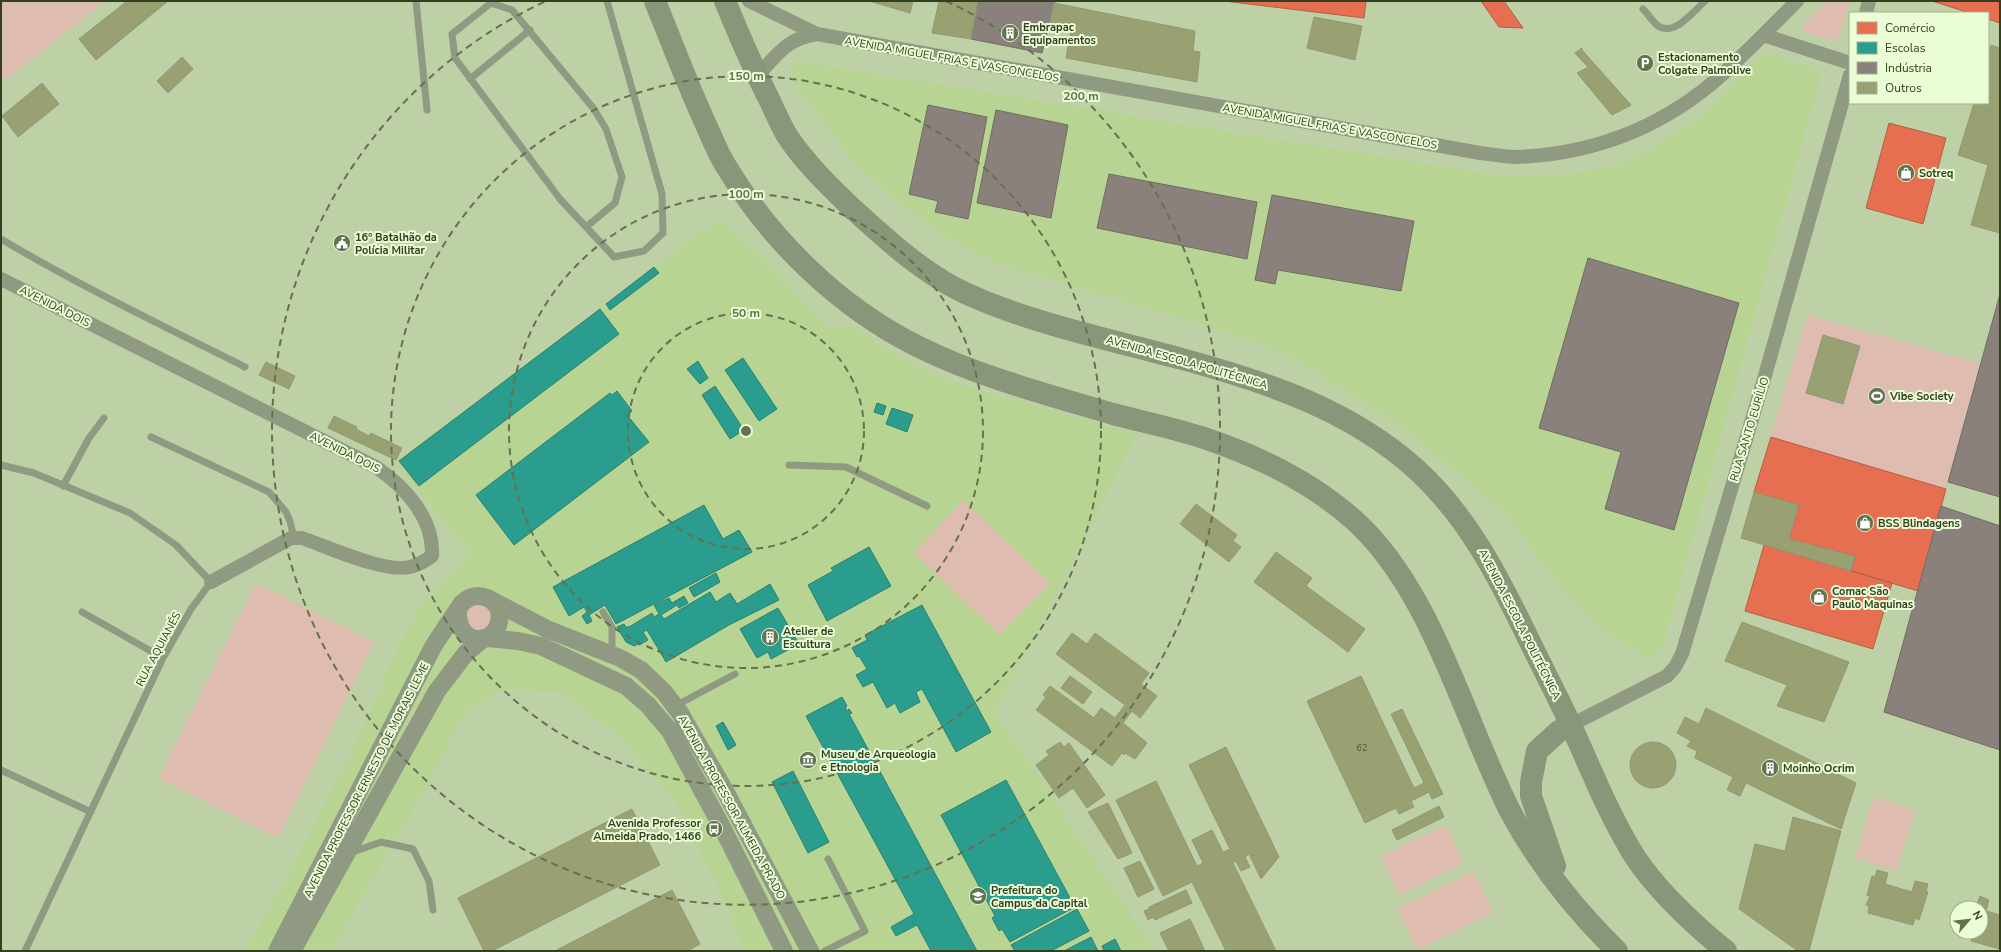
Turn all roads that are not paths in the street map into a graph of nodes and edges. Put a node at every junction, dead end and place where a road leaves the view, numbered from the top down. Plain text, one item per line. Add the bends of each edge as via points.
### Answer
1 (416, 1) edge
2 (607, 1) edge
3 (655, 1) edge
4 (725, 1) edge
5 (749, 1) edge
6 (1705, 1) edge
7 (1797, 1) edge
8 (1869, 1) edge
9 (1643, 9) dead end
10 (1866, 12) edge
11 (530, 30) junction
12 (818, 34) junction
13 (1763, 35) junction
14 (1849, 63) edge
15 (758, 76) junction
16 (470, 79) junction
17 (1849, 79) edge
18 (427, 110) dead end
19 (586, 227) junction
20 (1, 239) edge
21 (1, 279) edge
22 (245, 366) dead end
23 (104, 418) dead end
24 (151, 437) dead end
25 (1, 465) edge
26 (789, 465) dead end
27 (63, 486) junction
28 (928, 506) dead end
29 (294, 538) junction
30 (211, 582) junction
31 (491, 599) junction
32 (458, 610) junction
33 (82, 612) dead end
34 (603, 612) dead end
35 (485, 638) junction
36 (612, 656) junction
37 (163, 658) junction
38 (735, 674) dead end
39 (675, 706) junction
40 (1571, 725) junction
41 (1, 770) edge
42 (91, 812) junction
43 (346, 854) junction
44 (828, 860) dead end
45 (1569, 900) junction
46 (433, 910) dead end
47 (25, 951) edge
48 (277, 951) edge
49 (292, 951) edge
50 (784, 951) edge
51 (810, 951) edge
52 (825, 951) edge
53 (1617, 951) edge
54 (1726, 951) edge

1 - 18 lane
2 - 19 lane via 662,194 663,233 644,251 614,257
3 - 45 highway via 723,162 747,200 776,236 808,268 887,330 970,369 1114,414 1203,437 1256,458 1296,477 1328,498 1356,522 1391,561 1425,620 1509,809 1536,854
4 - 15 highway, AVENIDA ESCOLA POLITÉCNICA
5 - 12 street, AVENIDA MIGUEL FRIAS E VASCONCELOS
6 - 9 lane via 1679,24 1669,29 1659,26
7 - 13 street, AVENIDA MIGUEL FRIAS E VASCONCELOS
8 - 10 street
11 - 16 lane
11 - 16 lane via 512,10 491,3 452,34 455,58
11 - 19 lane via 594,109 606,128 622,177 615,203
12 - 13 street, AVENIDA MIGUEL FRIAS E VASCONCELOS via 1480,153 1515,157 1561,152 1600,144 1659,120 1725,72
12 - 15 street, AVENIDA MIGUEL FRIAS E VASCONCELOS via 794,40
13 - 14 street
15 - 40 highway, AVENIDA ESCOLA POLITÉCNICA via 786,134 816,172 892,244 963,292 1033,318 1221,369 1286,391 1328,409 1384,443 1416,469 1438,492 1460,517 1480,546 1499,578
16 - 19 lane via 560,199
17 - 40 street, RUA SANTO EURÍLIO via 1764,379 1682,654 1676,667 1666,676
20 - 22 lane via 150,320
21 - 29 street, AVENIDA DOIS via 376,467 393,478 423,514 432,545 432,556 421,564 409,568 383,566 302,538
23 - 27 lane via 89,438
24 - 29 lane via 269,492 286,512
25 - 27 lane via 34,473
26 - 28 lane via 846,467
27 - 30 lane via 130,513 176,545
29 - 30 street
30 - 37 lane, RUA AQUIANÉS via 191,609
31 - 32 street via 480,595 468,598
31 - 35 street via 498,608 500,620 496,630
31 - 36 street, AVENIDA PROFESSOR ALMEIDA PRADO via 547,629
32 - 35 street via 457,622 463,633 473,639
32 - 48 street, AVENIDA PROFESSOR ERNESTO DE MORAIS LEME via 434,645
33 - 37 lane
34 - 36 lane via 612,627
35 - 43 street, AVENIDA PROFESSOR ERNESTO DE MORAIS LEME via 466,653 437,690
35 - 50 street, AVENIDA PROFESSOR ALMEIDA PRADO via 541,646 626,686 648,705 670,731 722,827
36 - 39 street, AVENIDA PROFESSOR ALMEIDA PRADO via 641,670
37 - 42 lane, RUA AQUIANÉS
38 - 39 lane
39 - 51 street, AVENIDA PROFESSOR ALMEIDA PRADO via 724,789
40 - 45 highway via 1559,731 1537,751 1531,782 1531,796 1546,844
40 - 54 highway, AVENIDA ESCOLA POLITÉCNICA via 1609,811 1636,859 1667,897
41 - 42 lane
42 - 47 lane, RUA AQUIANÉS
43 - 46 lane via 381,842 413,849 429,881
43 - 49 street, AVENIDA PROFESSOR ERNESTO DE MORAIS LEME
44 - 52 lane via 865,931
45 - 53 highway

